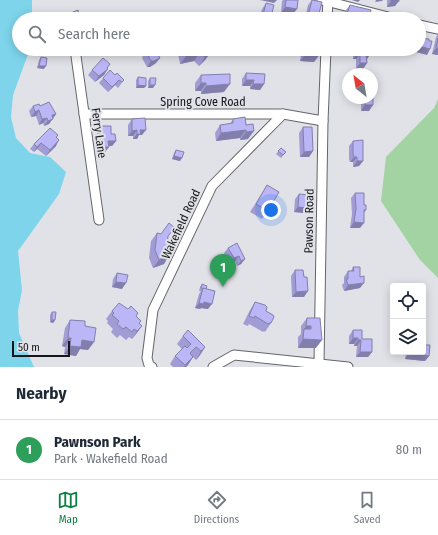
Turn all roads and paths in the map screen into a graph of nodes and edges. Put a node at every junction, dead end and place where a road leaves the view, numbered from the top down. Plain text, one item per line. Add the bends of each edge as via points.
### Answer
1 (326, 1) edge
2 (327, 12) edge
3 (369, 12) edge
4 (426, 26) edge
5 (438, 29) edge
6 (76, 56) edge
7 (326, 56) edge
8 (84, 114) junction
9 (283, 114) junction
10 (323, 121) junction
11 (99, 220) dead end
12 (319, 364) junction
13 (152, 367) edge
14 (213, 367) edge
15 (348, 367) edge

1 - 2 street
1 - 3 street
4 - 5 street
6 - 8 street, Ferry Lane
7 - 10 street, Pawson Road
8 - 9 street, Spring Cove Road
8 - 11 street, Ferry Lane
9 - 10 street, Spring Cove Road
9 - 13 street, Wakefield Road via 212,186 153,310 147,358
10 - 12 street, Pawson Road
12 - 14 street via 234,354
12 - 15 street

